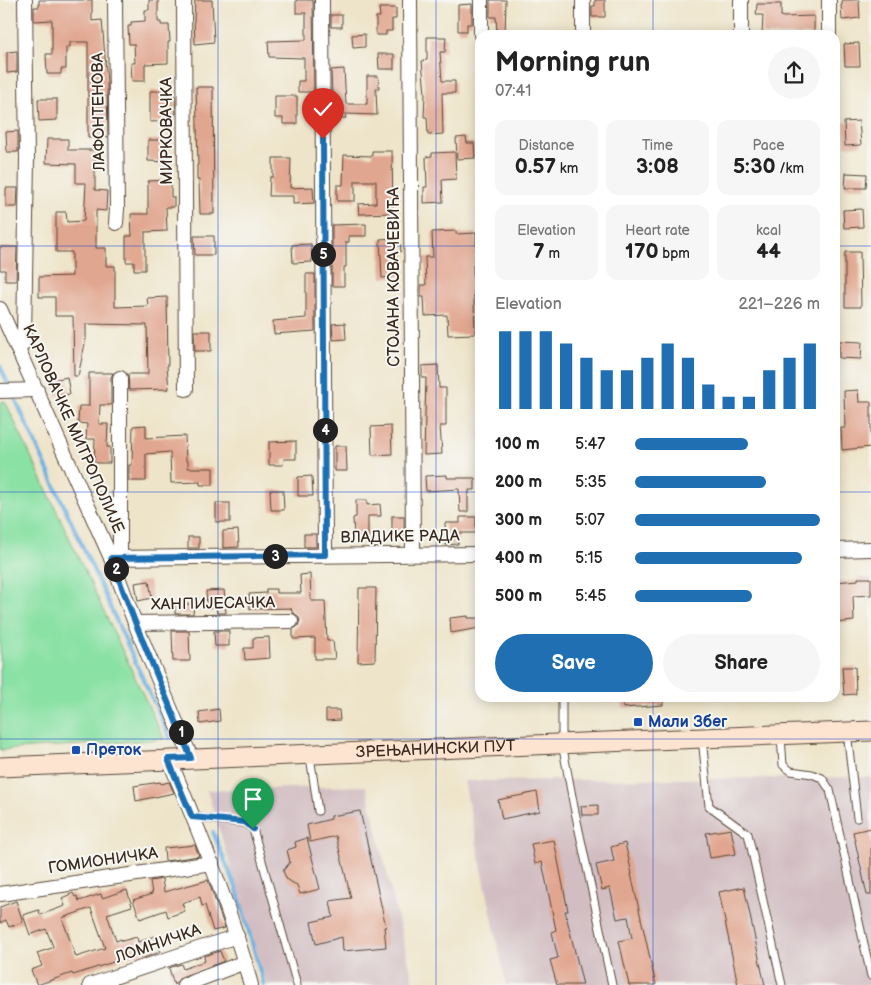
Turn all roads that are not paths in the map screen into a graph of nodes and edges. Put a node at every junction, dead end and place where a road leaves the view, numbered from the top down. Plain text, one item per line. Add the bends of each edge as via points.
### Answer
1 (25, 0) edge
2 (115, 0) edge
3 (184, 0) edge
4 (322, 0) edge
5 (410, 0) edge
6 (481, 0) edge
7 (583, 0) edge
8 (741, 0) edge
9 (829, 0) edge
10 (481, 30) edge
11 (583, 30) edge
12 (741, 30) edge
13 (829, 30) edge
14 (116, 223) dead end
15 (0, 309) edge
16 (18, 349) junction
17 (120, 378) dead end
18 (186, 389) dead end
19 (36, 390) junction
20 (0, 391) edge
21 (871, 549) edge
22 (840, 550) edge
23 (412, 554) junction
24 (475, 554) edge
25 (325, 555) junction
26 (116, 558) junction
27 (291, 621) dead end
28 (135, 622) junction
29 (562, 702) edge
30 (871, 731) edge
31 (846, 732) junction
32 (781, 734) junction
33 (702, 737) junction
34 (562, 743) junction
35 (310, 754) junction
36 (191, 758) junction
37 (168, 759) junction
38 (0, 766) edge
39 (318, 811) dead end
40 (192, 817) junction
41 (857, 818) dead end
42 (212, 863) junction
43 (0, 894) edge
44 (237, 936) junction
45 (244, 962) junction
46 (871, 976) edge
47 (90, 985) edge
48 (184, 985) edge
49 (251, 985) edge
50 (297, 985) edge
51 (612, 985) edge
52 (782, 985) edge

1 - 16 street via 24,338
2 - 14 street, ЛАФОНТЕНОВА
3 - 18 street, МИРКОВАЧКА
4 - 25 street
5 - 23 street, СТОЈАНА КОВАЧЕВИЋА
6 - 10 street
7 - 11 street
8 - 12 street
9 - 13 street
15 - 16 street, КАРЛОВАЧКЕ МИТРОПОЛИЈЕ
16 - 19 street, КАРЛОВАЧКЕ МИТРОПОЛИЈЕ
17 - 26 street
19 - 20 street
19 - 26 street, КАРЛОВАЧКЕ МИТРОПОЛИЈЕ
21 - 22 street
23 - 24 street, ВЛАДИКЕ РАДА
23 - 25 street, ВЛАДИКЕ РАДА
25 - 26 street, ВЛАДИКЕ РАДА
26 - 28 street, КАРЛОВАЧКЕ МИТРОПОЛИЈЕ
27 - 28 street, ХАНПИЈЕСАЧКА
28 - 36 street, КАРЛОВАЧКЕ МИТРОПОЛИЈЕ
29 - 34 lane
30 - 31 main road, ЗРЕЊАНИНСКИ ПУТ
31 - 32 main road, ЗРЕЊАНИНСКИ ПУТ
31 - 41 lane
32 - 33 main road, ЗРЕЊАНИНСКИ ПУТ
32 - 46 lane via 783,765 791,771 822,778 830,790
33 - 34 main road, ЗРЕЊАНИНСКИ ПУТ
33 - 52 lane via 710,806 748,834
34 - 35 main road, ЗРЕЊАНИНСКИ ПУТ
34 - 51 lane
35 - 36 main road, ЗРЕЊАНИНСКИ ПУТ
35 - 39 lane
36 - 37 main road, ЗРЕЊАНИНСКИ ПУТ
37 - 38 main road, ЗРЕЊАНИНСКИ ПУТ
37 - 40 street
40 - 42 street
40 - 50 lane via 245,822 253,829
42 - 43 street, ГОМИОНИЧКА
42 - 44 street
44 - 45 street
44 - 47 street, ЛОМНИЧКА
45 - 48 street
45 - 49 street

